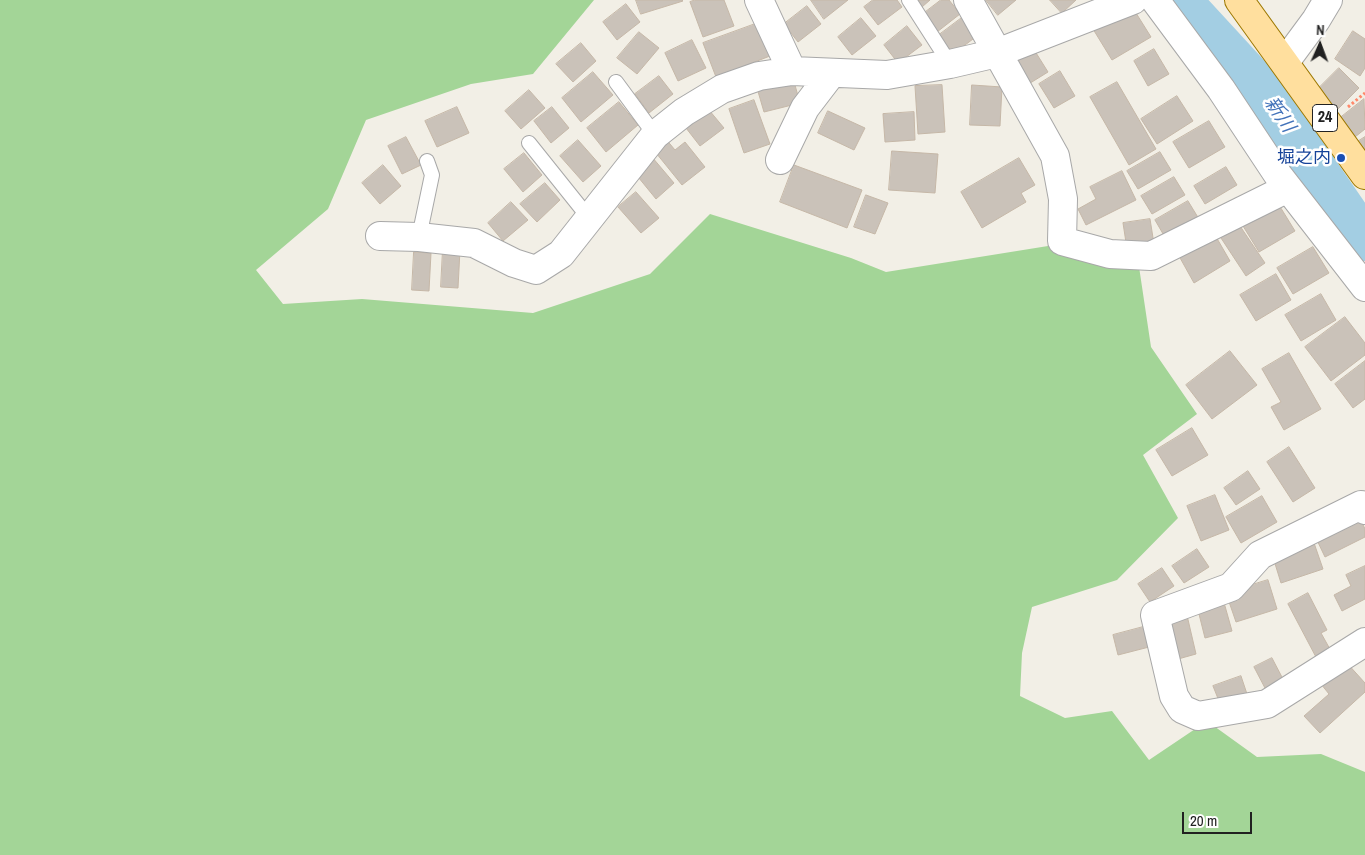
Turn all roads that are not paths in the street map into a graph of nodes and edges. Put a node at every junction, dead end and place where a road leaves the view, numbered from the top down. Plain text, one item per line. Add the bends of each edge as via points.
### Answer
1 (759, 0) edge
2 (909, 0) edge
3 (968, 0) edge
4 (1133, 0) edge
5 (1155, 0) edge
6 (1240, 0) edge
7 (1328, 0) edge
8 (997, 53) junction
9 (1285, 62) junction
10 (950, 64) junction
11 (792, 71) junction
12 (831, 74) junction
13 (616, 82) dead end
14 (655, 135) junction
15 (529, 143) dead end
16 (780, 160) dead end
17 (427, 161) dead end
18 (1365, 175) edge
19 (1283, 182) junction
20 (589, 218) junction
21 (380, 236) dead end
22 (419, 236) junction
23 (1365, 287) edge
24 (1365, 510) edge
25 (1365, 642) edge

1 - 11 street
2 - 10 lane
3 - 8 street
4 - 8 street
5 - 19 street via 1221,89
6 - 9 main road, 24
7 - 9 street
8 - 10 street
8 - 19 street via 1055,156 1063,199 1062,241 1110,254 1150,256
9 - 18 main road, 24
10 - 12 street via 887,75
11 - 12 street
11 - 14 street via 759,76 722,89 684,112
12 - 16 street via 805,108
13 - 14 lane
14 - 20 street
15 - 20 lane
17 - 22 lane via 432,176
19 - 23 street
20 - 22 street via 561,254 536,270 474,243
21 - 22 street
24 - 25 street via 1361,505 1260,555 1231,587 1155,615 1174,696 1182,709 1198,716 1267,704

